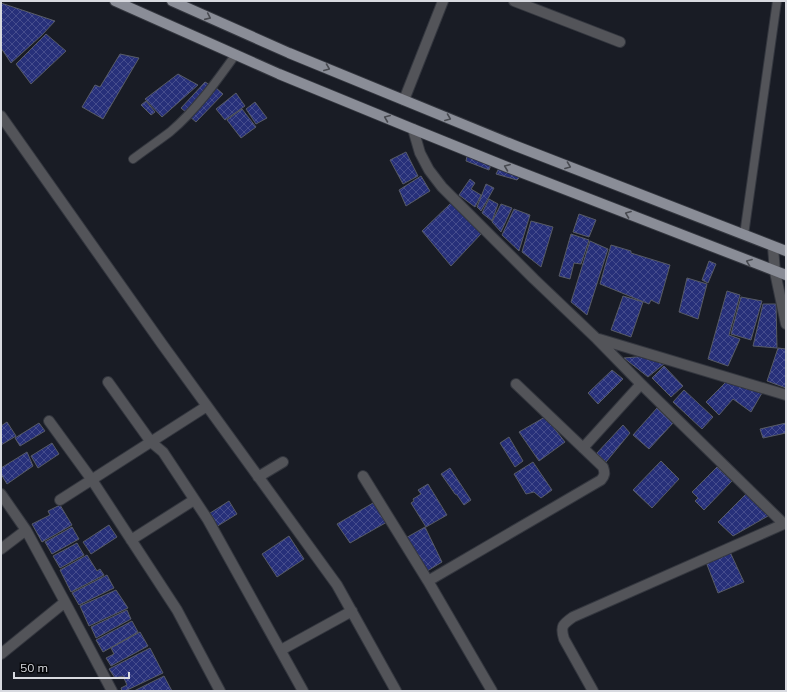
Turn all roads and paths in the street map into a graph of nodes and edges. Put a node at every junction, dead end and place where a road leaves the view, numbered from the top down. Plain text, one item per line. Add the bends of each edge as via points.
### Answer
1 (115, 1) edge
2 (172, 1) edge
3 (443, 1) edge
4 (514, 1) edge
5 (777, 1) edge
6 (620, 42) dead end
7 (236, 54) junction
8 (404, 100) junction
9 (1, 116) edge
10 (413, 129) junction
11 (133, 159) dead end
12 (744, 235) junction
13 (773, 247) junction
14 (786, 252) edge
15 (775, 272) junction
16 (786, 276) edge
17 (786, 324) edge
18 (597, 339) junction
19 (108, 382) dead end
20 (516, 384) dead end
21 (642, 384) junction
22 (786, 395) edge
23 (207, 406) junction
24 (49, 421) dead end
25 (152, 442) junction
26 (583, 448) junction
27 (283, 462) dead end
28 (363, 476) dead end
29 (258, 477) junction
30 (92, 480) junction
31 (1, 494) edge
32 (60, 500) dead end
33 (194, 500) junction
34 (785, 523) edge
35 (26, 530) junction
36 (131, 540) junction
37 (1, 549) edge
38 (428, 581) junction
39 (65, 602) junction
40 (352, 611) junction
41 (281, 650) junction
42 (1, 654) edge
43 (112, 691) edge
44 (220, 691) edge
45 (303, 691) edge
46 (396, 691) edge
47 (492, 691) edge
48 (593, 691) edge

1 - 7 main road
2 -> 8 main road
3 - 8 street
4 - 6 street
5 - 12 lane
10 -> 7 main road
7 - 11 lane via 210,90 189,113
8 -> 12 main road
9 - 23 street
15 -> 10 main road
10 - 18 street via 420,153 442,187
12 - 13 main road
13 - 14 main road
13 - 15 street
15 - 16 main road
15 - 17 street
18 - 21 street
18 - 22 street
19 - 25 street
20 - 26 street
21 - 26 street
21 - 34 street
23 - 25 street
23 - 29 street
24 - 30 street
25 - 30 street
25 - 33 street via 162,452
26 - 38 street via 603,467 605,472 601,480
27 - 29 street
28 - 38 street
29 - 40 street via 337,585
30 - 32 street
30 - 36 street
31 - 35 street
33 - 36 street
33 - 41 street via 208,520
34 - 48 street via 573,616 564,623 564,639
35 - 37 street
35 - 39 street
36 - 44 street via 177,610
38 - 47 street
39 - 42 street
39 - 43 street
40 - 41 street
40 - 46 street
41 - 45 street

